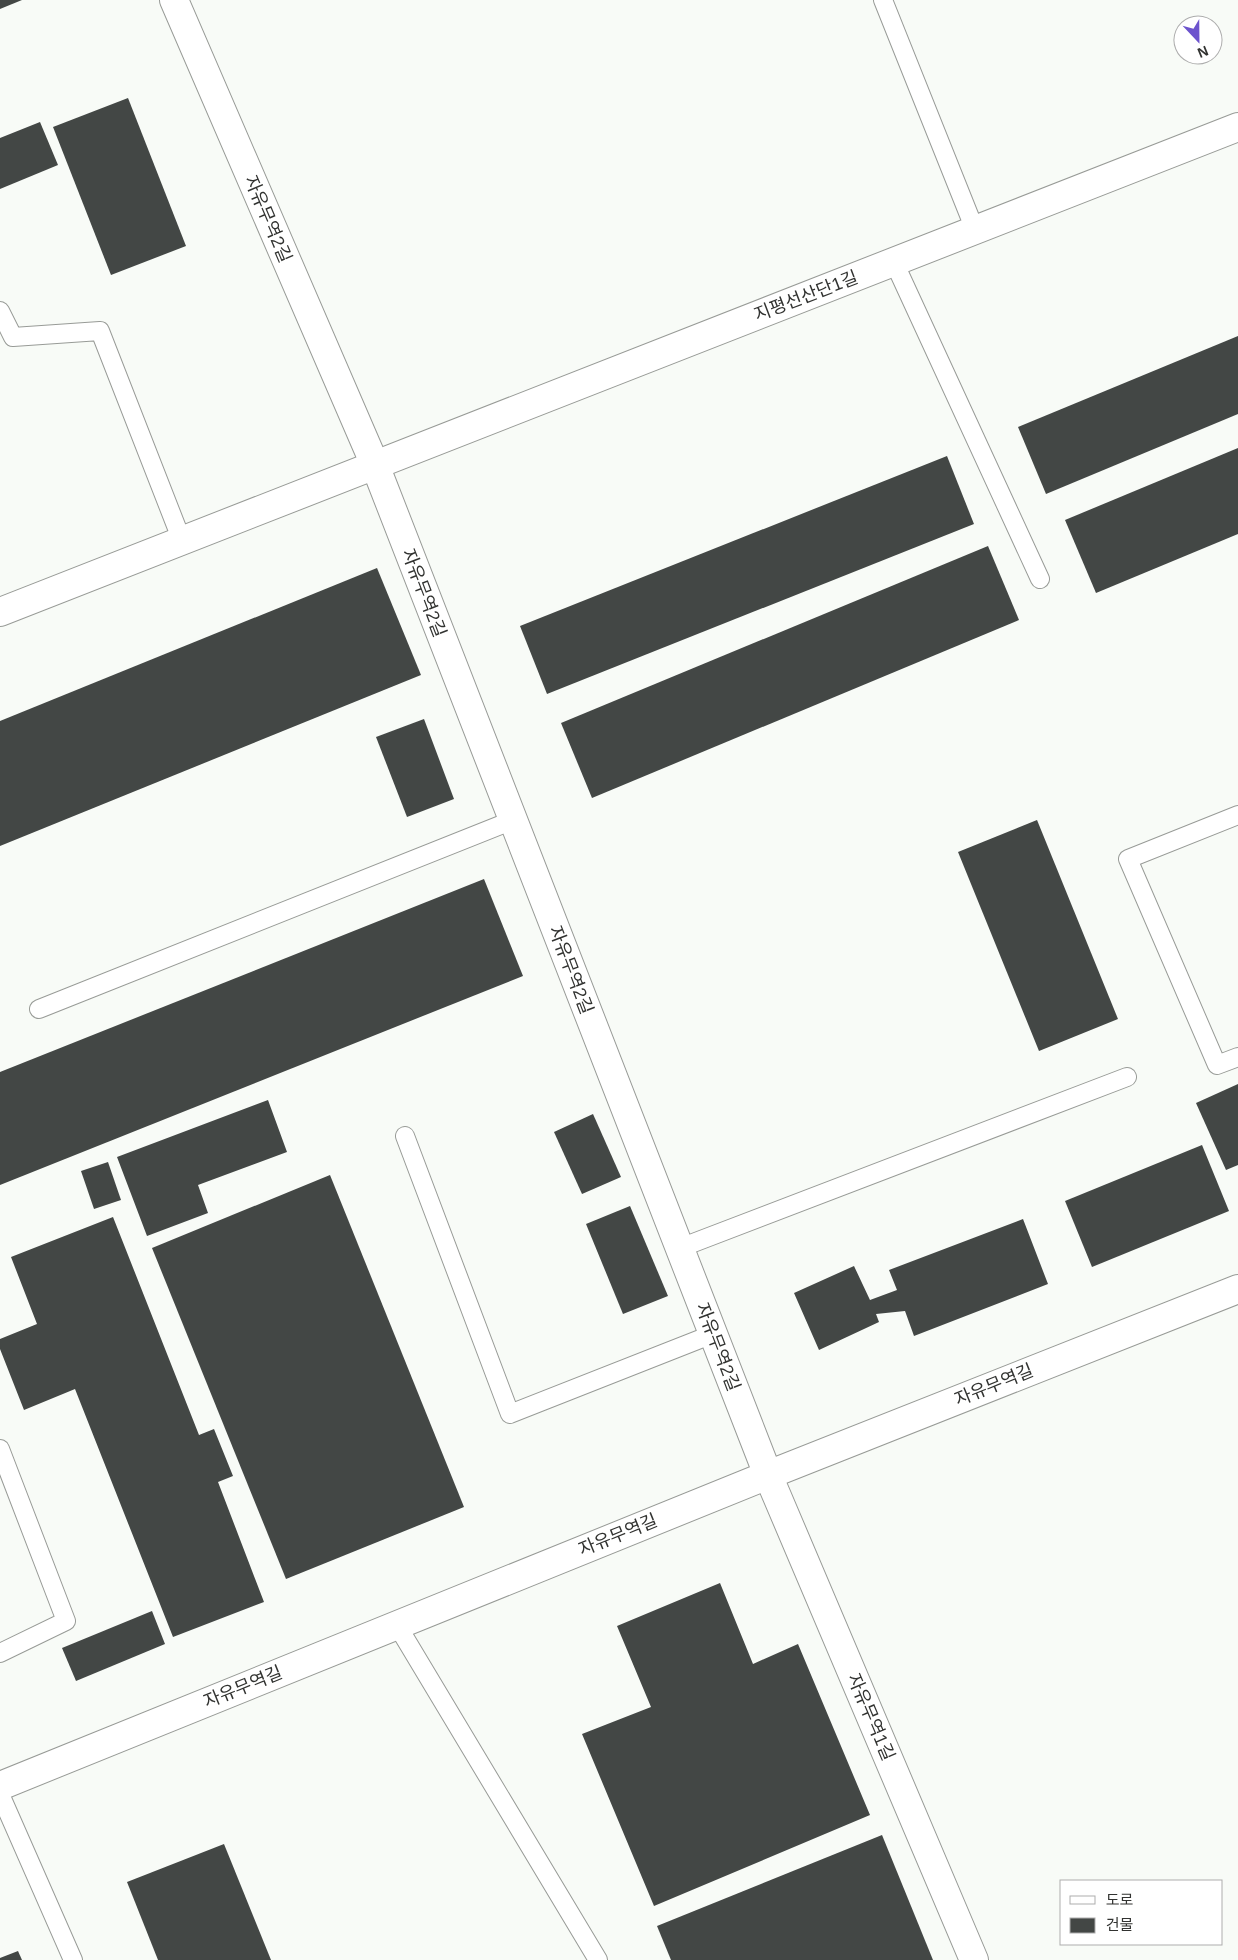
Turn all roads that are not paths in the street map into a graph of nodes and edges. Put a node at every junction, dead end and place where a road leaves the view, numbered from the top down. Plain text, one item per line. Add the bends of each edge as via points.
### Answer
1 (174, 0) edge
2 (883, 0) edge
3 (1238, 127) edge
4 (975, 230) junction
5 (894, 262) junction
6 (0, 311) edge
7 (375, 466) junction
8 (182, 540) junction
9 (1040, 579) dead end
10 (0, 612) edge
11 (1238, 815) edge
12 (513, 820) junction
13 (39, 1010) dead end
14 (1238, 1056) edge
15 (1127, 1077) dead end
16 (405, 1136) dead end
17 (680, 1248) junction
18 (1238, 1289) edge
19 (713, 1334) junction
20 (0, 1449) edge
21 (768, 1475) junction
22 (397, 1625) junction
23 (0, 1653) edge
24 (0, 1786) edge
25 (0, 1794) edge
26 (73, 1960) edge
27 (598, 1960) edge
28 (974, 1960) edge

1 - 7 street, 자유무역2길
2 - 4 lane
3 - 4 street, 지평선산단1길
4 - 5 street, 지평선산단1길
5 - 7 street, 지평선산단1길
5 - 9 lane
6 - 8 lane via 13,337 100,332
7 - 8 street
7 - 12 street, 자유무역2길
8 - 10 street
11 - 14 lane via 1128,859 1217,1065
12 - 13 lane
12 - 17 street, 자유무역2길
15 - 17 lane
16 - 19 lane via 510,1414
17 - 19 street, 자유무역2길
18 - 21 street, 자유무역길
19 - 21 street, 자유무역2길
20 - 23 lane via 66,1620
21 - 22 street, 자유무역길
21 - 28 street, 자유무역1길
22 - 24 street, 자유무역길
22 - 27 lane
25 - 26 lane

